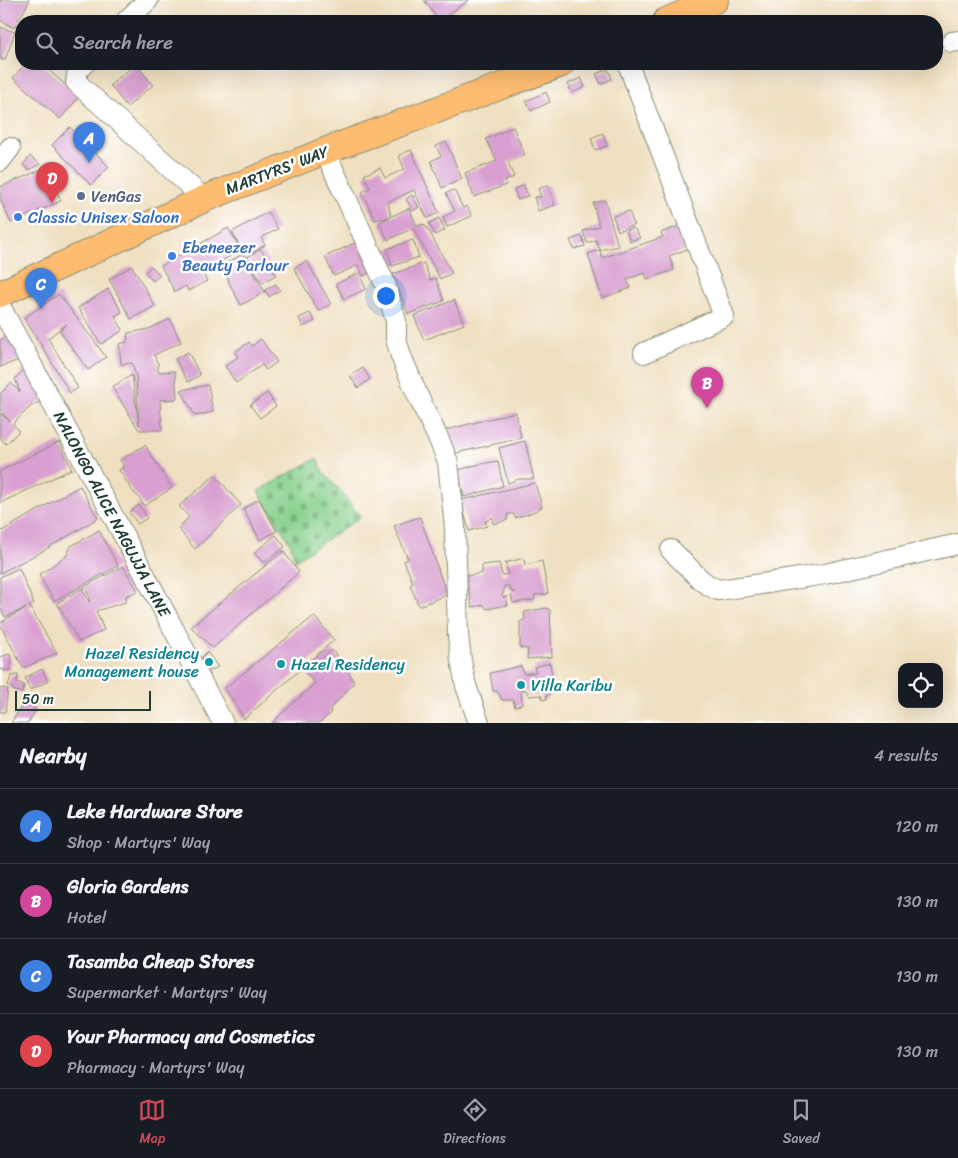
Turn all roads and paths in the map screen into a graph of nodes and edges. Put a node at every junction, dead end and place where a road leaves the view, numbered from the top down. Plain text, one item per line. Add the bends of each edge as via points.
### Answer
1 (148, 0) edge
2 (716, 0) edge
3 (132, 15) edge
4 (680, 15) edge
5 (78, 70) edge
6 (545, 70) edge
7 (630, 70) edge
8 (325, 151) junction
9 (204, 199) junction
10 (0, 293) edge
11 (0, 306) edge
12 (644, 353) dead end
13 (958, 544) edge
14 (671, 550) dead end
15 (223, 723) edge
16 (479, 723) edge

1 - 3 street
2 - 4 main road
5 - 9 street via 76,82
6 - 8 main road, MARTYRS' WAY
7 - 12 street via 724,316
8 - 9 main road, MARTYRS' WAY
8 - 16 street via 386,286 401,356 448,462 455,528 458,635 466,686
9 - 10 main road, MARTYRS' WAY
11 - 15 street, NALONGO ALICE NAGUJJA LANE
13 - 14 street via 825,574 718,590 700,579

